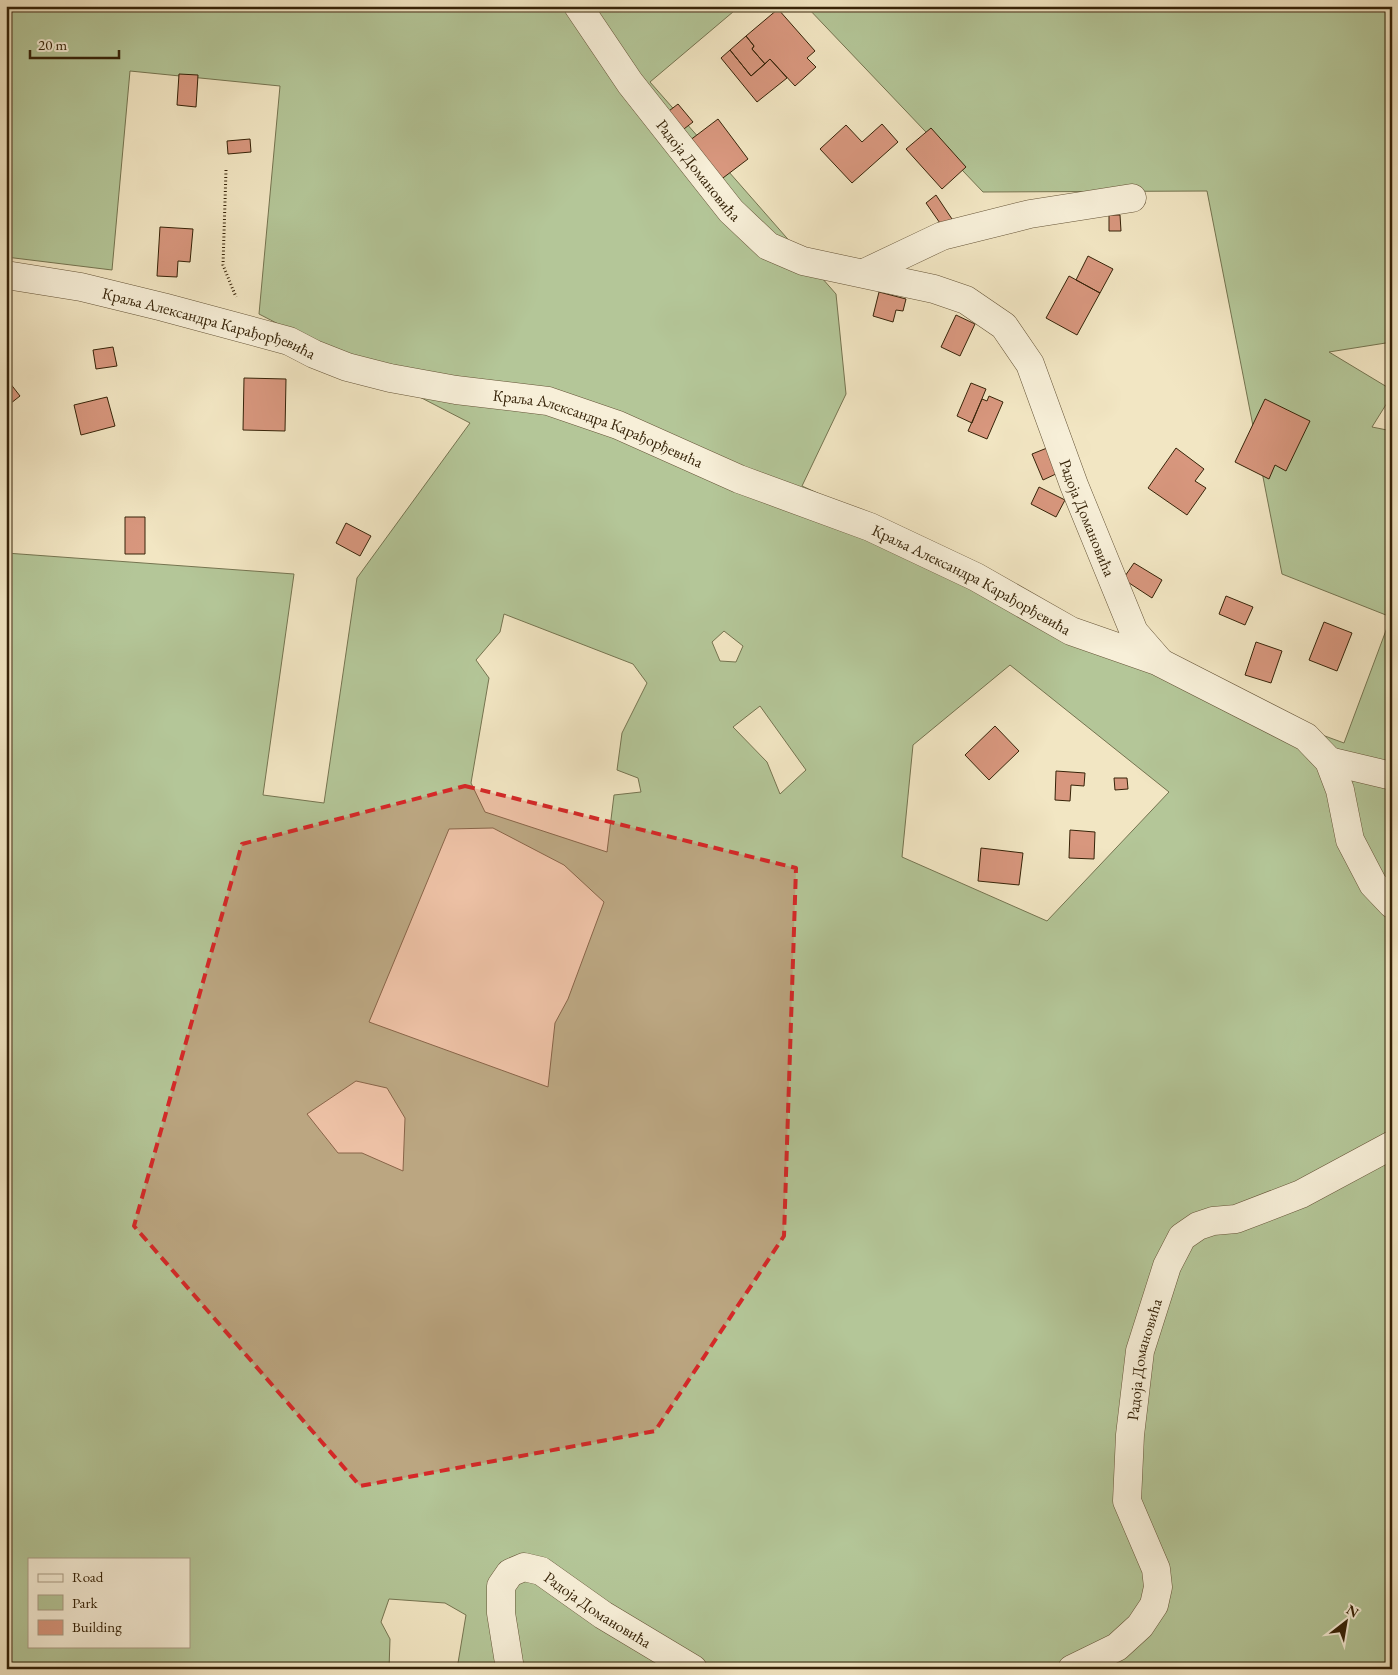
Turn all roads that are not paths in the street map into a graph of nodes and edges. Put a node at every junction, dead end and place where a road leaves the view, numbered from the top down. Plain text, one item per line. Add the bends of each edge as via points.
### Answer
1 (578, 6) edge
2 (1132, 198) dead end
3 (864, 273) junction
4 (6, 275) edge
5 (1161, 663) junction
6 (1329, 762) junction
7 (1392, 776) edge
8 (1392, 904) edge
9 (1392, 1145) edge
10 (510, 1669) edge
11 (693, 1669) edge
12 (1072, 1669) edge

1 - 3 street, Радоја Домановића via 630,83 725,204 768,246 803,261
2 - 3 street via 1030,214 942,236
3 - 5 street, Радоја Домановића via 966,300 1004,326 1030,364 1074,485 1134,632
4 - 5 street, Краља Александра Карађорђевића via 81,287 289,341 314,354 382,376 456,390 548,401 618,424 738,479 870,527 976,577 1071,631
5 - 6 street, Радоја Домановића via 1306,737
6 - 7 street
6 - 8 street, Радоја Домановића via 1340,790 1350,840 1373,884
9 - 12 street, Радоја Домановића via 1300,1194 1236,1219 1198,1226 1182,1237 1168,1266 1140,1351 1130,1435 1127,1501 1156,1569 1158,1587 1154,1605 1140,1626 1117,1647
10 - 11 street, Радоја Домановића via 501,1613 501,1586 510,1573 524,1567 541,1571 603,1614

